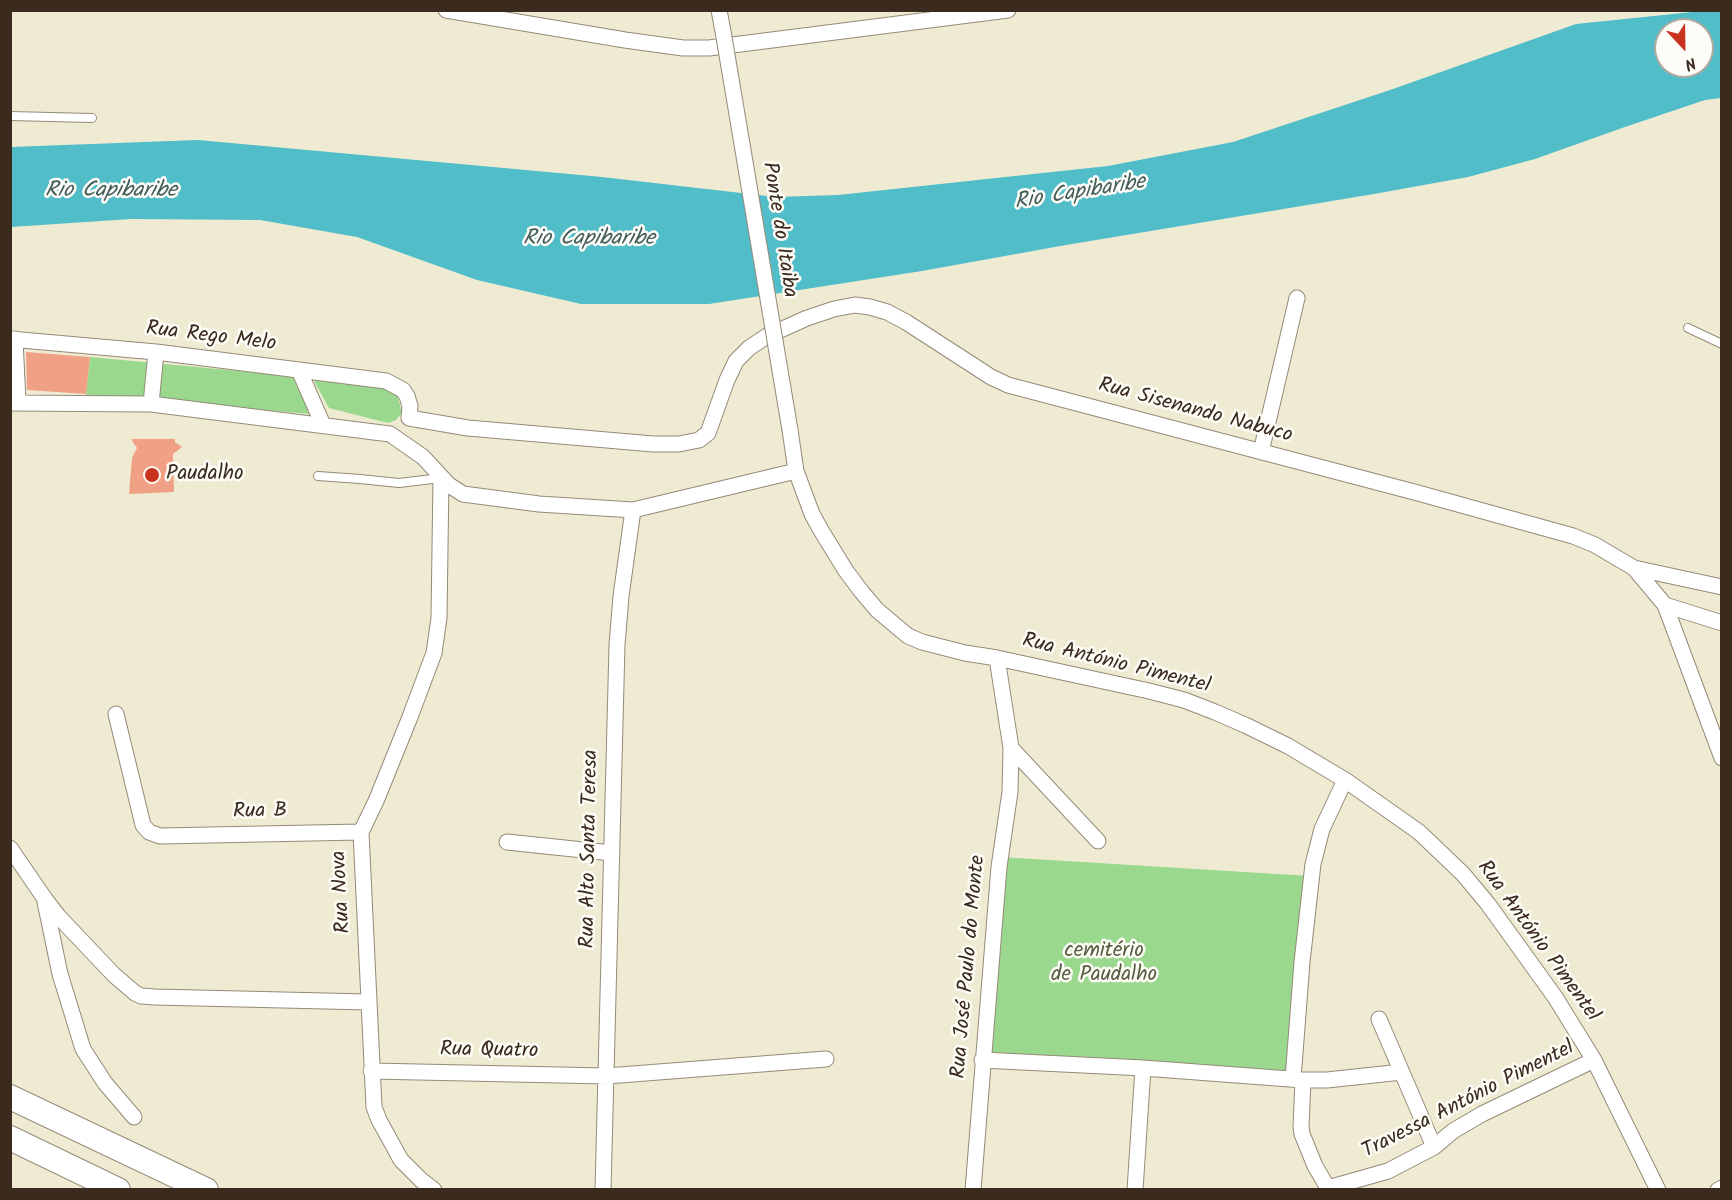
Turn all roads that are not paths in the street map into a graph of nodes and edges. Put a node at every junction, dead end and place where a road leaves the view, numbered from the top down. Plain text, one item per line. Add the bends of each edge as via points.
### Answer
1 (446, 10) edge
2 (718, 10) edge
3 (1008, 10) edge
4 (10, 116) edge
5 (92, 118) dead end
6 (1297, 298) dead end
7 (1688, 328) dead end
8 (13, 339) edge
9 (1722, 344) edge
10 (156, 352) junction
11 (299, 370) junction
12 (14, 403) edge
13 (151, 404) junction
14 (409, 418) junction
15 (323, 425) junction
16 (790, 430) joint
17 (390, 434) junction
18 (1261, 452) junction
19 (796, 471) junction
20 (318, 476) dead end
21 (441, 478) junction
22 (633, 510) junction
23 (1634, 568) junction
24 (1722, 587) edge
25 (1665, 605) junction
26 (1722, 623) edge
27 (997, 658) junction
28 (116, 714) dead end
29 (1011, 748) junction
30 (1722, 758) edge
31 (1345, 780) junction
32 (361, 832) junction
33 (1098, 841) dead end
34 (507, 842) dead end
35 (10, 848) edge
36 (612, 853) junction
37 (45, 899) junction
38 (368, 1002) junction
39 (1379, 1019) dead end
40 (826, 1059) dead end
41 (982, 1060) junction
42 (1594, 1060) junction
43 (1143, 1068) junction
44 (371, 1071) junction
45 (1402, 1072) junction
46 (607, 1076) junction
47 (1298, 1080) junction
48 (10, 1097) edge
49 (134, 1117) dead end
50 (10, 1138) edge
51 (1434, 1147) junction
52 (1363, 1184) edge
53 (1328, 1189) edge
54 (118, 1190) edge
55 (206, 1190) edge
56 (434, 1190) edge
57 (603, 1190) edge
58 (973, 1190) edge
59 (1135, 1190) edge
60 (1658, 1190) edge

1 - 3 street via 682,48 763,43
2 - 16 street, Ponte do Itaiba, bridge
4 - 5 lane
6 - 18 street
7 - 9 lane
8 - 10 street, Rua Rego Melo
8 - 12 street
10 - 11 street, Rua Rego Melo
10 - 13 street
11 - 14 street, Rua Rego Melo via 386,381 403,390 409,401
11 - 15 street
12 - 13 street
13 - 15 street
14 - 17 street
14 - 18 street, Rua Sisenando Nabuco via 508,432 653,444 692,442 708,433 736,361 749,348 807,318 855,305 906,321 1008,385
15 - 17 street
16 - 19 street, Rua António Pimentel
17 - 21 street via 423,457
18 - 23 street, Rua Sisenando Nabuco via 1554,530 1595,545
19 - 22 street
19 - 27 street, Rua António Pimentel via 822,532 877,610 908,636 922,642
20 - 21 lane via 399,483
21 - 22 street via 455,490 473,496
21 - 32 street, Rua Nova via 439,618 434,653
22 - 36 street, Rua Alto Santa Teresa via 617,645
23 - 24 street
23 - 25 street, Rua Sisenando Nabuco
25 - 26 street
25 - 30 street
27 - 29 street, Rua José Paulo do Monte
27 - 31 street, Rua António Pimentel via 1184,700 1288,746
28 - 32 street, Rua B via 143,825 149,832 160,836
29 - 33 street
29 - 41 street, Rua José Paulo do Monte via 1010,792 999,867
31 - 42 street, Rua António Pimentel via 1419,832 1463,874 1535,968
31 - 47 street via 1322,829 1313,864 1302,962
32 - 38 street, Rua Nova
34 - 36 street
35 - 37 street
36 - 46 street, Rua Alto Santa Teresa
37 - 38 street via 114,975 141,996
37 - 49 street via 60,974 83,1049
38 - 44 street, Rua Nova
39 - 45 street
40 - 46 street, Rua Quatro
41 - 43 street
41 - 58 street, Rua José Paulo do Monte
42 - 51 street, Travessa António Pimentel via 1482,1114
42 - 60 street, Rua António Pimentel
43 - 47 street
43 - 59 street
44 - 46 street, Rua Quatro
44 - 56 street, Rua Nova via 379,1120 401,1160
45 - 47 street
45 - 51 street
46 - 57 street, Rua Alto Santa Teresa
47 - 53 street via 1302,1134
48 - 55 highway
50 - 54 highway
51 - 52 street, Travessa António Pimentel
52 - 53 street, Travessa António Pimentel

